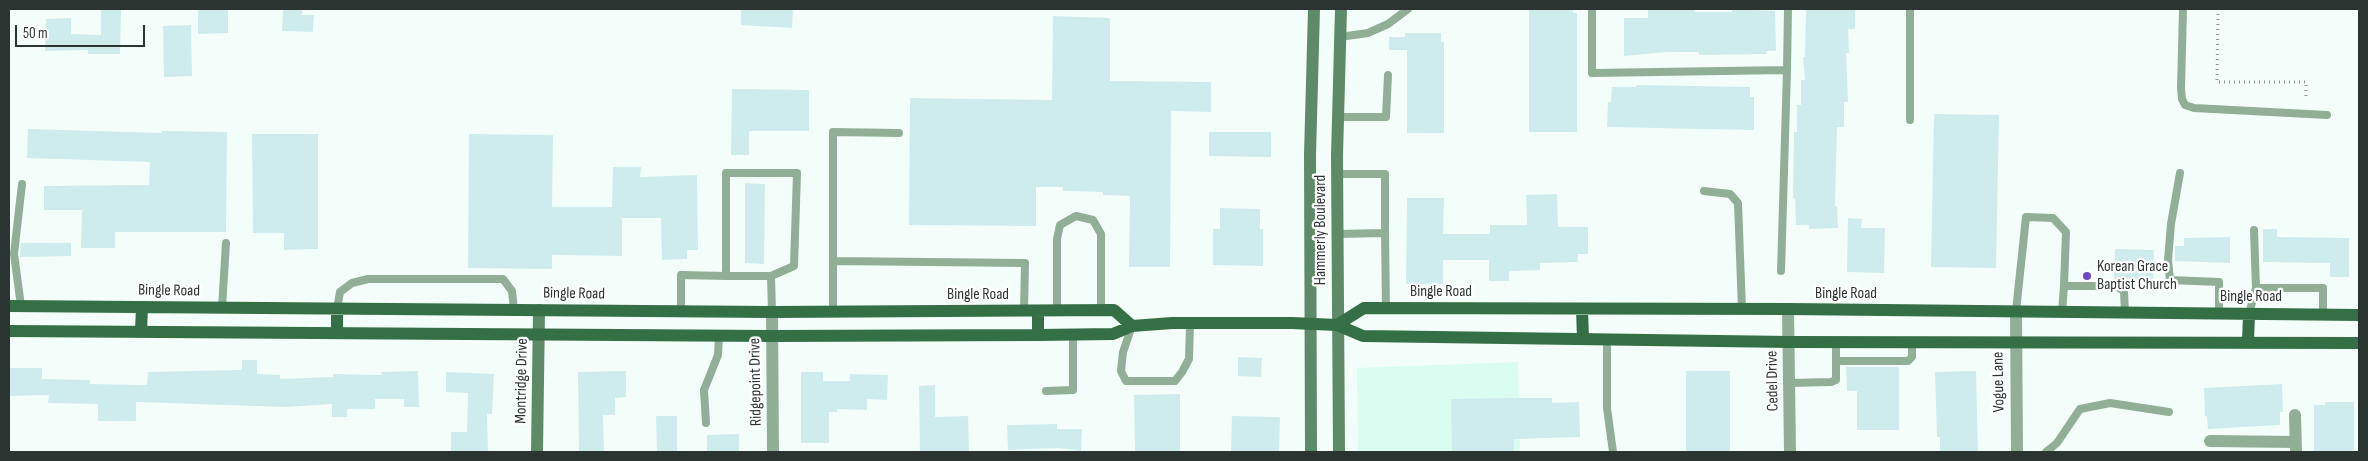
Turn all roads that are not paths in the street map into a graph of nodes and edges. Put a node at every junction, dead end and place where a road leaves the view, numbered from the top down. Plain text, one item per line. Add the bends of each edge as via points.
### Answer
1 (1314, 9) edge
2 (1341, 9) edge
3 (1408, 9) edge
4 (1592, 9) edge
5 (1788, 9) edge
6 (1910, 9) edge
7 (2183, 9) edge
8 (1340, 37) junction
9 (1787, 70) junction
10 (1388, 75) dead end
11 (2327, 115) dead end
12 (1338, 117) junction
13 (1910, 120) dead end
14 (898, 133) dead end
15 (1337, 174) junction
16 (2180, 174) dead end
17 (22, 184) dead end
18 (1704, 191) dead end
19 (2254, 230) dead end
20 (1385, 233) junction
21 (1337, 234) junction
22 (226, 243) dead end
23 (833, 261) junction
24 (1781, 271) dead end
25 (726, 276) junction
26 (771, 276) junction
27 (2064, 286) junction
28 (2256, 288) junction
29 (15, 306) edge
30 (142, 307) junction
31 (222, 308) junction
32 (1386, 308) junction
33 (337, 309) junction
34 (1582, 309) junction
35 (514, 310) junction
36 (539, 310) junction
37 (1056, 310) junction
38 (1101, 310) junction
39 (1742, 310) junction
40 (1788, 310) junction
41 (1024, 311) junction
42 (1038, 311) junction
43 (2016, 311) junction
44 (681, 312) junction
45 (772, 312) junction
46 (833, 312) junction
47 (2062, 312) junction
48 (2125, 312) junction
49 (2219, 314) junction
50 (2249, 314) junction
51 (2323, 314) junction
52 (2357, 314) edge
53 (1190, 323) junction
54 (1310, 324) junction
55 (1337, 325) junction
56 (1132, 326) junction
57 (9, 331) edge
58 (142, 332) junction
59 (337, 333) junction
60 (539, 335) junction
61 (1038, 335) junction
62 (1073, 335) junction
63 (719, 336) junction
64 (772, 336) junction
65 (1582, 339) junction
66 (1607, 340) junction
67 (2015, 341) junction
68 (1789, 342) junction
69 (1836, 342) junction
70 (1912, 342) junction
71 (2248, 342) junction
72 (2359, 343) edge
73 (1836, 361) junction
74 (1789, 382) junction
75 (1046, 391) dead end
76 (2169, 412) dead end
77 (2294, 414) dead end
78 (706, 423) dead end
79 (2210, 441) dead end
80 (2296, 447) edge
81 (537, 452) edge
82 (774, 452) edge
83 (1311, 452) edge
84 (1339, 452) edge
85 (1613, 452) edge
86 (1790, 452) edge
87 (2017, 452) edge
88 (2046, 452) edge

1 - 54 main road, Hammerly Boulevard
2 - 8 main road, Hammerly Boulevard
3 - 8 lane via 1388,24 1368,33
4 - 9 lane via 1592,73
5 - 9 lane
6 - 13 lane
7 - 11 lane via 2181,88 2185,105
8 - 12 main road, Hammerly Boulevard
9 - 24 lane
10 - 12 lane via 1386,116
12 - 15 main road, Hammerly Boulevard
14 - 23 lane via 833,132
15 - 20 lane via 1385,174
15 - 21 main road, Hammerly Boulevard
16 - 49 lane via 2171,224 2170,280 2218,282
17 - 29 lane via 14,254
18 - 39 lane via 1730,194 1738,203
19 - 28 lane
20 - 21 lane
20 - 32 lane
21 - 55 main road, Hammerly Boulevard
22 - 31 lane
23 - 41 lane via 1025,263
23 - 46 lane
25 - 26 lane
25 - 26 lane via 726,173 797,173 794,266
25 - 44 lane via 681,276
26 - 45 lane
27 - 43 lane via 2066,232 2053,218 2026,217
27 - 47 lane
27 - 48 lane via 2116,286 2124,291
28 - 50 lane
28 - 51 lane via 2323,288
29 - 30 main road, Bingle Road
30 - 31 main road, Bingle Road
30 - 58 main road
31 - 33 main road, Bingle Road
32 - 34 main road, Bingle Road
32 - 55 main road, Bingle Road via 1364,308
33 - 35 main road, Bingle Road
33 - 35 lane via 340,292 352,282 368,279 503,279 512,291
33 - 59 main road
34 - 39 main road, Bingle Road
34 - 65 main road
35 - 36 main road, Bingle Road
36 - 44 main road, Bingle Road
36 - 60 main road, Montridge Drive
37 - 38 main road, Bingle Road
37 - 38 lane via 1057,239 1060,225 1076,216 1093,220 1101,234
37 - 42 main road, Bingle Road
38 - 56 main road, Bingle Road via 1114,310
39 - 40 main road, Bingle Road
40 - 43 main road, Bingle Road
40 - 68 street, Cedel Drive
41 - 42 main road, Bingle Road
41 - 46 main road, Bingle Road
42 - 61 main road
43 - 47 main road, Bingle Road
43 - 67 street, Vogue Lane
44 - 45 main road, Bingle Road
45 - 46 main road, Bingle Road
45 - 64 street, Ridgepoint Drive
47 - 48 main road, Bingle Road
48 - 49 main road, Bingle Road
49 - 50 main road, Bingle Road
50 - 51 main road, Bingle Road
50 - 71 main road
51 - 52 main road, Bingle Road
53 - 54 main road
53 - 56 main road
53 - 56 lane via 1189,359 1175,381 1126,380 1121,371 1123,352
54 - 55 main road
54 - 83 main road, Hammerly Boulevard
55 - 65 main road via 1363,336
55 - 84 main road, Hammerly Boulevard
56 - 62 main road via 1113,334
57 - 58 main road
58 - 59 main road
59 - 60 main road
60 - 63 main road
60 - 81 main road, Montridge Drive
61 - 62 main road
61 - 64 main road
62 - 75 lane via 1073,390
63 - 64 main road
63 - 78 lane via 718,355 704,390
64 - 82 street, Ridgepoint Drive
65 - 66 main road
66 - 68 main road
66 - 85 lane via 1607,408
67 - 70 main road
67 - 71 main road
67 - 87 street, Vogue Lane
68 - 69 main road
68 - 74 street, Cedel Drive
69 - 70 main road
69 - 73 lane
70 - 73 lane via 1912,357 1908,361
71 - 72 main road
73 - 74 lane via 1836,380
74 - 86 street, Cedel Drive
76 - 88 lane via 2110,403 2080,409 2057,444
77 - 80 street
79 - 80 street

